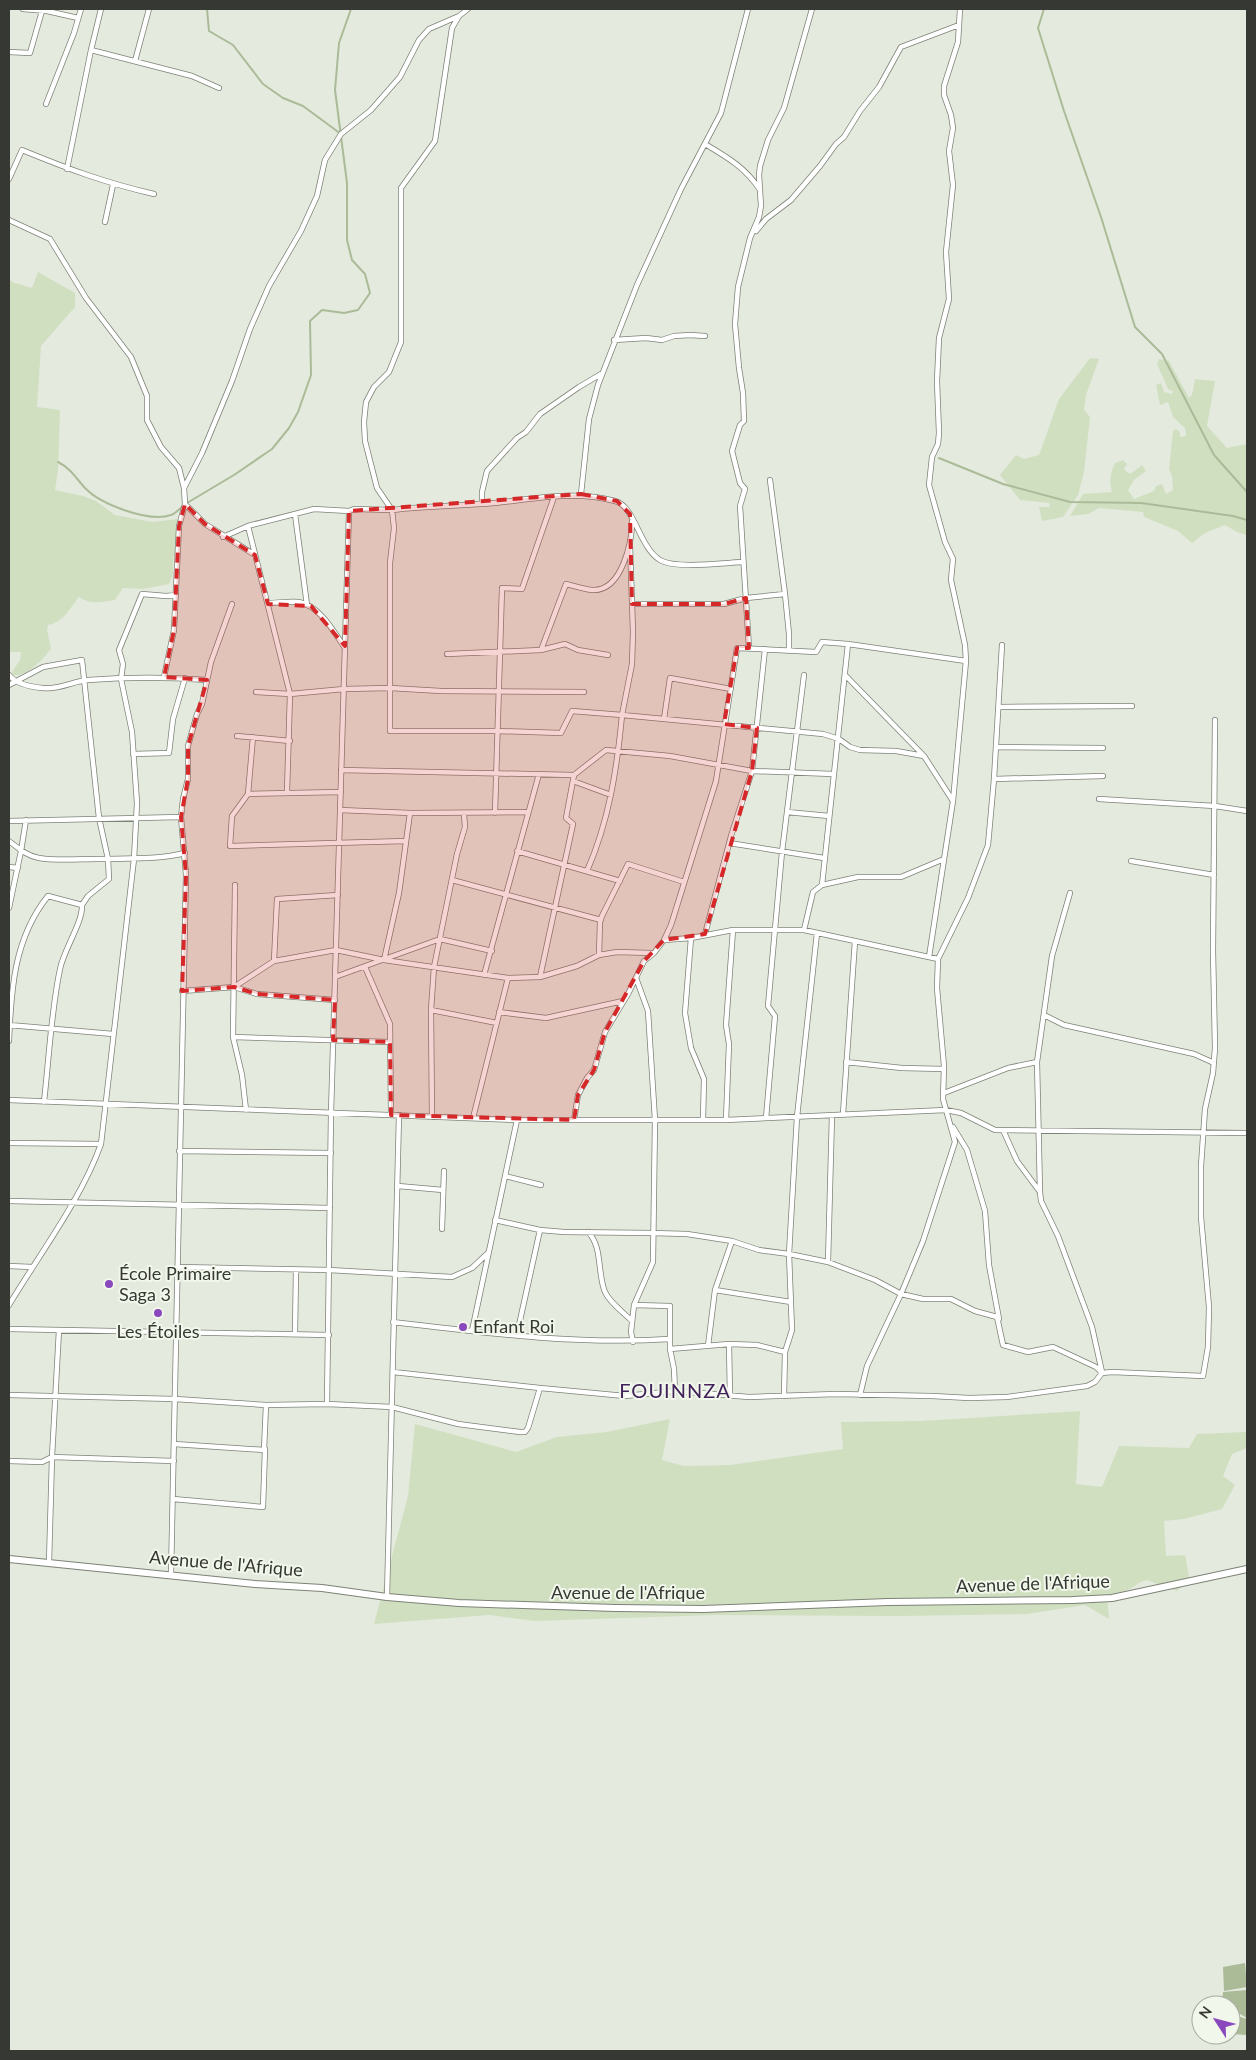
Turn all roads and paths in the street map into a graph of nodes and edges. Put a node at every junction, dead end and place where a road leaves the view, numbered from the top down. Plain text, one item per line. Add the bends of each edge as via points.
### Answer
1 (23, 9) edge
2 (80, 9) edge
3 (101, 9) edge
4 (149, 9) edge
5 (468, 9) edge
6 (748, 9) edge
7 (812, 9) edge
8 (960, 9) edge
9 (45, 10) edge
10 (459, 16) junction
11 (78, 18) junction
12 (959, 25) junction
13 (91, 50) junction
14 (9, 52) edge
15 (135, 61) junction
16 (220, 88) dead end
17 (46, 104) dead end
18 (705, 144) junction
19 (67, 169) junction
20 (9, 179) edge
21 (113, 185) junction
22 (760, 191) junction
23 (154, 194) dead end
24 (9, 220) edge
25 (105, 222) dead end
26 (750, 238) junction
27 (705, 336) dead end
28 (614, 340) junction
29 (602, 373) junction
30 (770, 480) dead end
31 (184, 488) junction
32 (581, 494) junction
33 (554, 497) junction
34 (185, 504) junction
35 (482, 504) junction
36 (392, 510) junction
37 (349, 511) junction
38 (295, 514) junction
39 (632, 517) junction
40 (248, 526) junction
41 (223, 537) junction
42 (630, 546) junction
43 (255, 555) junction
44 (742, 562) junction
45 (786, 594) junction
46 (176, 595) junction
47 (746, 598) junction
48 (232, 604) dead end
49 (268, 604) junction
50 (632, 604) junction
51 (307, 605) junction
52 (848, 644) junction
53 (1002, 645) dead end
54 (345, 648) junction
55 (749, 648) junction
56 (765, 649) junction
57 (541, 650) junction
58 (789, 650) junction
59 (499, 653) junction
60 (447, 654) dead end
61 (608, 654) dead end
62 (966, 661) junction
63 (845, 674) junction
64 (9, 675) edge
65 (804, 675) dead end
66 (164, 677) junction
67 (185, 678) junction
68 (121, 679) junction
69 (85, 680) junction
70 (207, 680) junction
71 (14, 682) junction
72 (9, 685) edge
73 (390, 688) junction
74 (344, 689) junction
75 (730, 689) junction
76 (498, 691) junction
77 (256, 692) dead end
78 (584, 692) dead end
79 (290, 694) junction
80 (1132, 706) dead end
81 (999, 707) junction
82 (622, 715) junction
83 (664, 719) junction
84 (1215, 720) dead end
85 (724, 724) junction
86 (757, 728) junction
87 (497, 731) junction
88 (797, 732) junction
89 (238, 736) dead end
90 (253, 737) junction
91 (839, 739) junction
92 (290, 740) junction
93 (996, 747) junction
94 (1103, 748) dead end
95 (619, 751) junction
96 (133, 754) junction
97 (924, 756) junction
98 (718, 764) junction
99 (342, 770) junction
100 (752, 771) junction
101 (792, 772) junction
102 (496, 773) junction
103 (539, 774) junction
104 (833, 774) junction
105 (574, 775) junction
106 (1103, 776) dead end
107 (994, 779) junction
108 (573, 782) junction
109 (287, 792) junction
110 (341, 792) junction
111 (248, 794) junction
112 (611, 795) junction
113 (1099, 799) dead end
114 (953, 801) junction
115 (1215, 806) junction
116 (340, 810) junction
117 (1247, 811) edge
118 (528, 812) junction
119 (787, 812) junction
120 (410, 813) junction
121 (495, 813) junction
122 (464, 814) junction
123 (829, 816) junction
124 (182, 817) junction
125 (99, 818) junction
126 (137, 818) junction
127 (26, 820) junction
128 (9, 821) edge
129 (9, 841) edge
130 (406, 841) junction
131 (339, 843) junction
132 (729, 844) junction
133 (21, 851) junction
134 (517, 851) junction
135 (782, 852) junction
136 (185, 853) junction
137 (824, 858) junction
138 (108, 859) junction
139 (134, 859) junction
140 (944, 859) junction
141 (1131, 861) dead end
142 (564, 864) junction
143 (9, 867) edge
144 (18, 868) junction
145 (587, 871) junction
146 (1214, 875) junction
147 (452, 880) junction
148 (620, 880) junction
149 (684, 882) junction
150 (235, 885) dead end
151 (822, 885) junction
152 (1070, 893) dead end
153 (506, 894) junction
154 (338, 895) junction
155 (82, 905) junction
156 (555, 906) junction
157 (9, 908) edge
158 (601, 920) junction
159 (775, 929) junction
160 (734, 930) junction
161 (804, 930) junction
162 (817, 933) junction
163 (705, 934) junction
164 (691, 938) junction
165 (440, 939) junction
166 (664, 940) junction
167 (855, 941) junction
168 (336, 950) junction
169 (492, 950) junction
170 (654, 953) junction
171 (599, 955) junction
172 (929, 957) junction
173 (938, 959) junction
174 (384, 960) junction
175 (274, 961) junction
176 (365, 967) junction
177 (434, 967) junction
178 (11, 974) edge
179 (484, 975) junction
180 (335, 977) junction
181 (508, 978) junction
182 (540, 978) junction
183 (636, 978) junction
184 (234, 986) junction
185 (182, 991) junction
186 (335, 1000) junction
187 (624, 1001) junction
188 (431, 1010) junction
189 (499, 1012) junction
190 (1044, 1015) junction
191 (497, 1023) junction
192 (9, 1025) edge
193 (52, 1028) junction
194 (113, 1034) junction
195 (233, 1037) junction
196 (334, 1040) junction
197 (9, 1042) edge
198 (390, 1042) junction
199 (846, 1062) junction
200 (1037, 1062) junction
201 (1214, 1063) junction
202 (944, 1069) junction
203 (944, 1093) junction
204 (9, 1100) edge
205 (44, 1102) junction
206 (105, 1103) junction
207 (180, 1107) junction
208 (246, 1110) junction
209 (946, 1110) junction
210 (331, 1113) junction
211 (843, 1114) junction
212 (391, 1115) junction
213 (832, 1115) junction
214 (398, 1116) junction
215 (432, 1117) junction
216 (797, 1117) junction
217 (473, 1118) junction
218 (766, 1118) junction
219 (703, 1119) junction
220 (517, 1120) junction
221 (574, 1120) junction
222 (655, 1120) junction
223 (726, 1120) junction
224 (951, 1122) junction
225 (1038, 1129) junction
226 (1003, 1130) junction
227 (1203, 1132) junction
228 (1247, 1133) edge
229 (9, 1142) edge
230 (101, 1144) junction
231 (179, 1151) junction
232 (331, 1152) junction
233 (444, 1172) dead end
234 (505, 1176) junction
235 (541, 1185) dead end
236 (398, 1186) junction
237 (443, 1190) junction
238 (1040, 1192) junction
239 (9, 1201) edge
240 (73, 1202) junction
241 (178, 1204) junction
242 (330, 1208) junction
243 (495, 1220) junction
244 (442, 1229) dead end
245 (540, 1230) junction
246 (588, 1232) junction
247 (652, 1233) junction
248 (732, 1240) junction
249 (488, 1253) junction
250 (789, 1254) junction
251 (828, 1262) junction
252 (9, 1266) edge
253 (32, 1267) junction
254 (177, 1267) junction
255 (296, 1270) junction
256 (329, 1270) junction
257 (394, 1274) junction
258 (715, 1290) junction
259 (901, 1294) junction
260 (791, 1302) junction
261 (9, 1305) edge
262 (634, 1305) junction
263 (632, 1321) junction
264 (393, 1322) junction
265 (1000, 1326) junction
266 (9, 1329) edge
267 (59, 1330) junction
268 (472, 1331) junction
269 (176, 1332) junction
270 (295, 1334) junction
271 (517, 1334) junction
272 (328, 1335) junction
273 (669, 1340) junction
274 (632, 1342) junction
275 (729, 1344) junction
276 (708, 1346) junction
277 (670, 1349) junction
278 (785, 1352) junction
279 (393, 1372) junction
280 (1102, 1374) junction
281 (540, 1388) junction
282 (675, 1391) junction
283 (9, 1395) edge
284 (860, 1395) junction
285 (730, 1396) junction
286 (784, 1396) junction
287 (56, 1397) junction
288 (175, 1399) junction
289 (327, 1404) junction
290 (266, 1405) junction
291 (392, 1407) junction
292 (174, 1444) junction
293 (265, 1449) junction
294 (52, 1457) junction
295 (9, 1461) edge
296 (174, 1461) junction
297 (173, 1499) junction
298 (9, 1559) edge
299 (49, 1563) junction
300 (1247, 1569) edge
301 (172, 1575) junction
302 (387, 1597) junction

1 - 9 street
2 - 11 street
3 - 13 street
4 - 15 street
5 - 10 street
6 - 18 street via 721,113
7 - 22 street via 784,108 766,147 759,175
8 - 12 street
9 - 11 street
9 - 14 street via 30,53
10 - 31 street via 429,29 419,40 400,77 371,110 341,134 325,160 317,196 269,286 202,453
10 - 36 street via 452,28 435,141 401,188 401,342 389,372 374,387 366,402 365,442 377,488
11 - 17 street
12 - 26 street via 901,47 879,87 844,137 791,200 766,219
12 - 62 street via 955,56 944,86 953,128 949,154 953,185 946,252 949,299 939,338 936,380 939,432 929,485 953,559 951,580
13 - 15 street
13 - 19 street
15 - 16 street via 192,76
18 - 22 street via 740,165
18 - 28 street via 681,189
19 - 20 street via 22,150
19 - 21 street
21 - 23 street
21 - 25 street
22 - 26 street via 759,217
24 - 31 street via 49,237 86,298 131,357 147,396 147,420 161,447 179,468
26 - 44 street via 735,305 744,421 732,452 740,483 745,489 740,506
27 - 28 street via 690,334 662,340
28 - 29 street
29 - 32 street via 593,401
29 - 35 street via 540,414 517,438 487,471
30 - 45 street
31 - 34 street
32 - 33 street
32 - 39 street via 617,501 628,509
33 - 35 street
33 - 59 street via 522,589 502,588
34 - 41 street
34 - 46 street via 179,526
35 - 36 street
36 - 37 street
36 - 73 street
37 - 38 street via 314,509
37 - 54 street
38 - 40 street
38 - 51 street
39 - 42 street
39 - 44 street via 638,532 659,559 674,565
40 - 41 street
40 - 43 street
41 - 43 street
42 - 50 street
42 - 57 street via 611,583 595,590 566,584
43 - 49 street
44 - 47 street
45 - 47 street
45 - 58 street
46 - 66 street via 174,630
46 - 68 street via 142,594 120,650 123,664
47 - 50 street via 724,604
47 - 55 street
48 - 70 street
49 - 51 street via 300,602
49 - 79 street
50 - 82 street via 632,664
51 - 54 street via 319,614
52 - 58 street via 822,642 816,652
52 - 62 street
52 - 63 street
53 - 81 street
54 - 74 street
55 - 56 street
55 - 75 street via 737,648
56 - 58 street
56 - 86 street
57 - 59 street
57 - 61 street via 565,644 578,650
59 - 60 street
59 - 76 street
62 - 114 street
63 - 91 street
63 - 97 street
64 - 71 street
65 - 88 street
66 - 67 street
66 - 68 street
67 - 70 street
67 - 96 street via 173,719 169,753
68 - 69 street
68 - 96 street via 129,713
69 - 71 street via 53,688
69 - 71 street via 82,660 43,667
69 - 125 street
70 - 124 street via 188,746 188,779
71 - 72 street
73 - 74 street
73 - 76 street
73 - 87 street via 390,731
74 - 79 street
74 - 99 street
75 - 83 street via 670,678
75 - 85 street
76 - 78 street
76 - 87 street
77 - 79 street
79 - 92 street
80 - 81 street
81 - 93 street
82 - 83 street
82 - 87 street via 572,711 560,733
82 - 95 street
83 - 85 street
84 - 115 street
85 - 86 street
85 - 98 street
86 - 88 street
86 - 100 street
87 - 102 street
88 - 91 street
88 - 101 street
89 - 90 street
90 - 92 street
90 - 111 street
91 - 97 street via 860,750
91 - 104 street
92 - 109 street
93 - 94 street
93 - 107 street
95 - 98 street
95 - 105 street via 606,750
95 - 112 street
96 - 126 street
97 - 114 street
98 - 100 street
98 - 149 street via 716,781
99 - 102 street
99 - 110 street
100 - 101 street
100 - 132 street
101 - 104 street
101 - 119 street
102 - 103 street
102 - 121 street
103 - 105 street
103 - 118 street
104 - 123 street
105 - 108 street
106 - 107 street
107 - 173 street via 988,845 968,898
108 - 112 street
108 - 142 street via 566,818 573,824
109 - 110 street
109 - 111 street
110 - 116 street
111 - 131 street via 232,816 230,846
112 - 145 street via 603,833
113 - 115 street
114 - 140 street
115 - 117 street
115 - 146 street
116 - 120 street
116 - 131 street
118 - 121 street
118 - 134 street
119 - 123 street
119 - 135 street
120 - 122 street
120 - 130 street
121 - 122 street
122 - 147 street via 465,827
123 - 137 street
124 - 126 street
124 - 136 street
125 - 126 street
125 - 127 street
125 - 138 street
126 - 139 street
127 - 128 street
127 - 133 street
129 - 133 street
130 - 131 street
130 - 174 street via 399,893
131 - 154 street
132 - 135 street
132 - 163 street
133 - 138 street via 37,858
133 - 144 street
134 - 142 street
134 - 153 street
135 - 137 street
135 - 159 street
136 - 139 street
136 - 185 street
137 - 151 street
138 - 139 street
138 - 155 street via 109,879
139 - 194 street
140 - 151 street via 901,877 858,877
140 - 172 street
141 - 146 street
142 - 145 street
142 - 156 street
143 - 144 street
144 - 157 street
145 - 148 street
146 - 201 street
147 - 153 street
147 - 165 street
148 - 149 street via 628,864
148 - 158 street
149 - 166 street
150 - 184 street
151 - 161 street via 813,892
152 - 190 street via 1052,956
153 - 156 street
153 - 169 street
154 - 168 street
154 - 175 street via 277,899
155 - 178 street via 48,896 31,921
155 - 193 street via 81,916 60,969
156 - 158 street
156 - 182 street
158 - 171 street
159 - 160 street
159 - 161 street
159 - 218 street via 768,1006 775,1016
160 - 163 street
160 - 223 street via 726,1025 729,1044
161 - 162 street
162 - 167 street
162 - 216 street
163 - 164 street
164 - 166 street
164 - 219 street via 685,1013 691,1048 704,1079
165 - 169 street
165 - 174 street
165 - 177 street
166 - 170 street
167 - 172 street
167 - 199 street
168 - 174 street
168 - 175 street
168 - 180 street
169 - 179 street
170 - 171 street
170 - 183 street via 644,961
171 - 182 street
172 - 173 street
173 - 202 street via 937,988
174 - 176 street
174 - 177 street
175 - 184 street
176 - 180 street
176 - 198 street via 390,1024
177 - 179 street
177 - 188 street
178 - 192 street
179 - 181 street
180 - 186 street
181 - 182 street
181 - 189 street
183 - 187 street
183 - 222 street via 648,1011
184 - 185 street
184 - 186 street via 257,994
184 - 195 street
185 - 207 street
186 - 196 street
187 - 189 street via 546,1018
187 - 221 street via 605,1032 594,1070 578,1095
188 - 191 street
188 - 215 street
189 - 191 street
190 - 200 street
190 - 201 street via 1064,1025 1194,1054
191 - 217 street
192 - 193 street
192 - 197 street
193 - 194 street
193 - 205 street
194 - 206 street
195 - 196 street
195 - 208 street
196 - 198 street
196 - 210 street
198 - 212 street
199 - 202 street
199 - 211 street
200 - 203 street via 1008,1068
200 - 225 street
201 - 227 street
202 - 203 street
203 - 209 street
204 - 205 street
205 - 206 street
206 - 207 street
206 - 230 street
207 - 208 street
207 - 231 street
208 - 210 street
209 - 211 street
209 - 224 street
209 - 226 street via 961,1113 995,1130
210 - 212 street
210 - 232 street
211 - 213 street
212 - 214 street
213 - 216 street
213 - 251 street
214 - 215 street
214 - 236 street
215 - 217 street
216 - 218 street
216 - 250 street
217 - 220 street
218 - 223 street
219 - 222 street
219 - 223 street
220 - 221 street
220 - 234 street
221 - 222 street
222 - 247 street
224 - 259 street via 955,1142 923,1241
224 - 265 street via 967,1150 985,1211 989,1265
225 - 226 street
225 - 227 street
225 - 238 street
226 - 238 street via 1018,1161
227 - 228 street
227 - 280 street via 1201,1217 1209,1299 1203,1376
229 - 230 street
230 - 240 street
231 - 232 street
231 - 241 street
232 - 242 street
233 - 237 street
234 - 235 street
234 - 243 street
236 - 237 street
236 - 257 street
237 - 244 street
238 - 280 street via 1041,1202 1058,1236 1090,1321
239 - 240 street
240 - 241 street
240 - 253 street
241 - 242 street
241 - 254 street
242 - 256 street
243 - 245 street
243 - 249 street
245 - 246 street
245 - 271 street
246 - 247 street
246 - 263 street via 595,1239 605,1291
247 - 248 street
247 - 262 street via 653,1262
248 - 250 street via 759,1250
248 - 258 street
249 - 257 street via 472,1268 452,1277
249 - 268 street
250 - 251 street
250 - 260 street
251 - 259 street
252 - 253 street
253 - 261 street
254 - 255 street
254 - 269 street
255 - 256 street
255 - 270 street
256 - 257 street
256 - 272 street
257 - 264 street
258 - 260 street
258 - 276 street
259 - 265 street via 923,1299 951,1299 997,1317
259 - 284 street via 869,1361
260 - 278 street via 792,1330
262 - 263 street
262 - 273 street via 670,1306
263 - 274 street
264 - 268 street
264 - 279 street
265 - 280 street via 1003,1345 1028,1352 1053,1347
266 - 267 street
267 - 269 street
267 - 287 street
268 - 271 street
269 - 270 street
269 - 288 street
270 - 272 street
271 - 274 street
272 - 289 street
273 - 274 street
273 - 277 street
275 - 276 street
275 - 278 street via 757,1345
275 - 285 street
276 - 277 street
277 - 282 street
278 - 286 street
279 - 281 street
279 - 291 street
280 - 284 street via 1087,1386 1007,1397
281 - 282 street via 625,1396
281 - 291 street via 525,1432 458,1424
282 - 285 street
283 - 287 street
284 - 286 street
285 - 286 street
287 - 288 street
287 - 294 street
288 - 290 street
288 - 292 street
289 - 290 street
289 - 291 street
290 - 293 street
291 - 302 street
292 - 293 street
292 - 296 street
293 - 297 street via 263,1507
294 - 295 street via 42,1462
294 - 296 street
294 - 299 street
296 - 297 street
297 - 301 street
298 - 299 main road, Avenue de l'Afrique
299 - 301 main road, Avenue de l'Afrique
300 - 302 main road, Avenue de l'Afrique via 1112,1598 1038,1602 888,1602 703,1609 508,1606
301 - 302 main road, Avenue de l'Afrique

